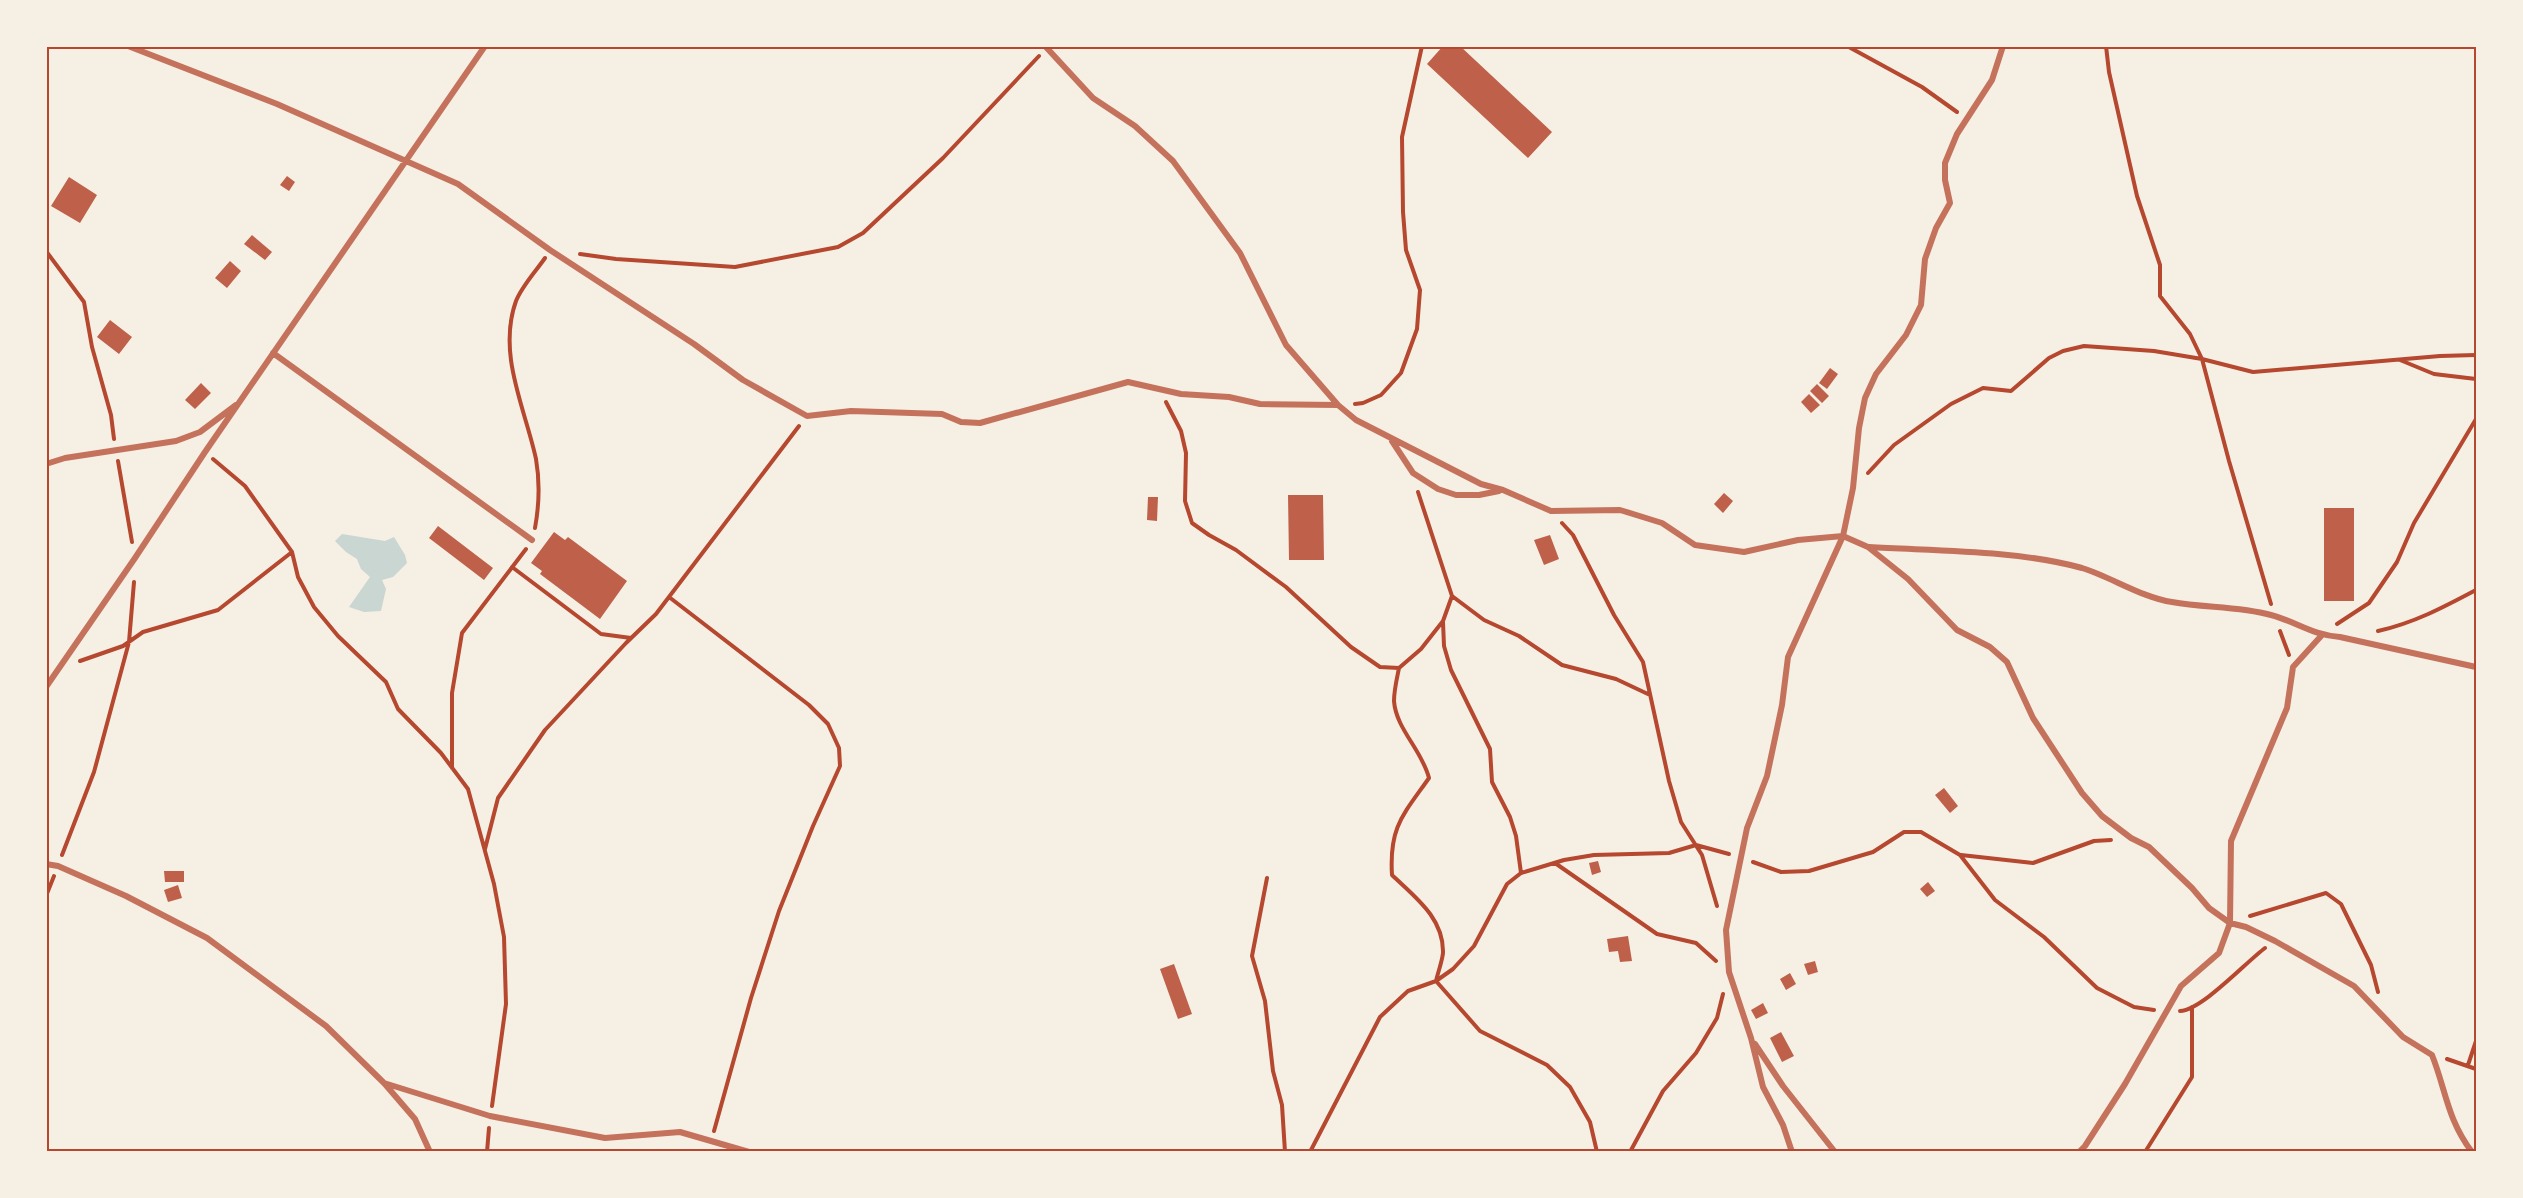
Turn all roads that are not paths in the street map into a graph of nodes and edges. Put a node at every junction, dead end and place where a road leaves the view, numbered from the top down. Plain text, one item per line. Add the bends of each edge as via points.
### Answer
1 (128, 46) edge
2 (485, 46) edge
3 (2003, 46) edge
4 (1045, 47) edge
5 (408, 161) junction
6 (273, 352) junction
7 (241, 400) junction
8 (1338, 405) junction
9 (1392, 440) junction
10 (46, 464) edge
11 (1503, 490) junction
12 (1842, 536) junction
13 (532, 540) dead end
14 (1868, 547) junction
15 (2322, 635) junction
16 (2476, 666) edge
17 (46, 687) edge
18 (46, 864) edge
19 (2230, 922) junction
20 (1751, 1038) junction
21 (384, 1083) junction
22 (430, 1152) edge
23 (749, 1152) edge
24 (1792, 1152) edge
25 (1835, 1152) edge
26 (2079, 1152) edge
27 (2472, 1152) edge

1 - 5 street
2 - 5 street
3 - 12 street via 1992,80 1957,134 1945,163 1944,180 1950,203 1936,228 1926,259 1921,305 1865,398
4 - 8 street via 1093,98 1135,126 1173,161 1240,254 1286,345
5 - 6 street
5 - 8 street via 458,184 743,380 807,416 851,411 932,413 980,423 1128,382 1181,394 1229,397 1260,404
6 - 7 street
6 - 13 street
7 - 10 street via 200,432 176,441
7 - 17 street
8 - 9 street
9 - 11 street via 1481,484
9 - 11 street via 1413,473 1438,489 1456,495
11 - 12 street via 1551,511 1620,510 1662,523 1695,545 1744,552 1798,540
12 - 14 street
12 - 20 street via 1788,657 1767,776 1747,828 1726,930 1729,972
14 - 15 street via 2041,560 2082,568 2170,602 2242,608
14 - 19 street via 1908,579 1957,630 1990,647 2007,662 2033,718 2102,816 2149,847 2209,908
15 - 16 street
15 - 19 street via 2293,667 2287,708 2231,841
18 - 21 street via 126,897 207,938 326,1026
19 - 26 street via 2219,953 2181,986 2125,1084
19 - 27 street via 2275,941 2354,986 2403,1037 2432,1054 2444,1099
20 - 24 street via 1763,1087
20 - 25 street
21 - 22 street via 415,1119
21 - 23 street via 490,1116 605,1138 680,1132

